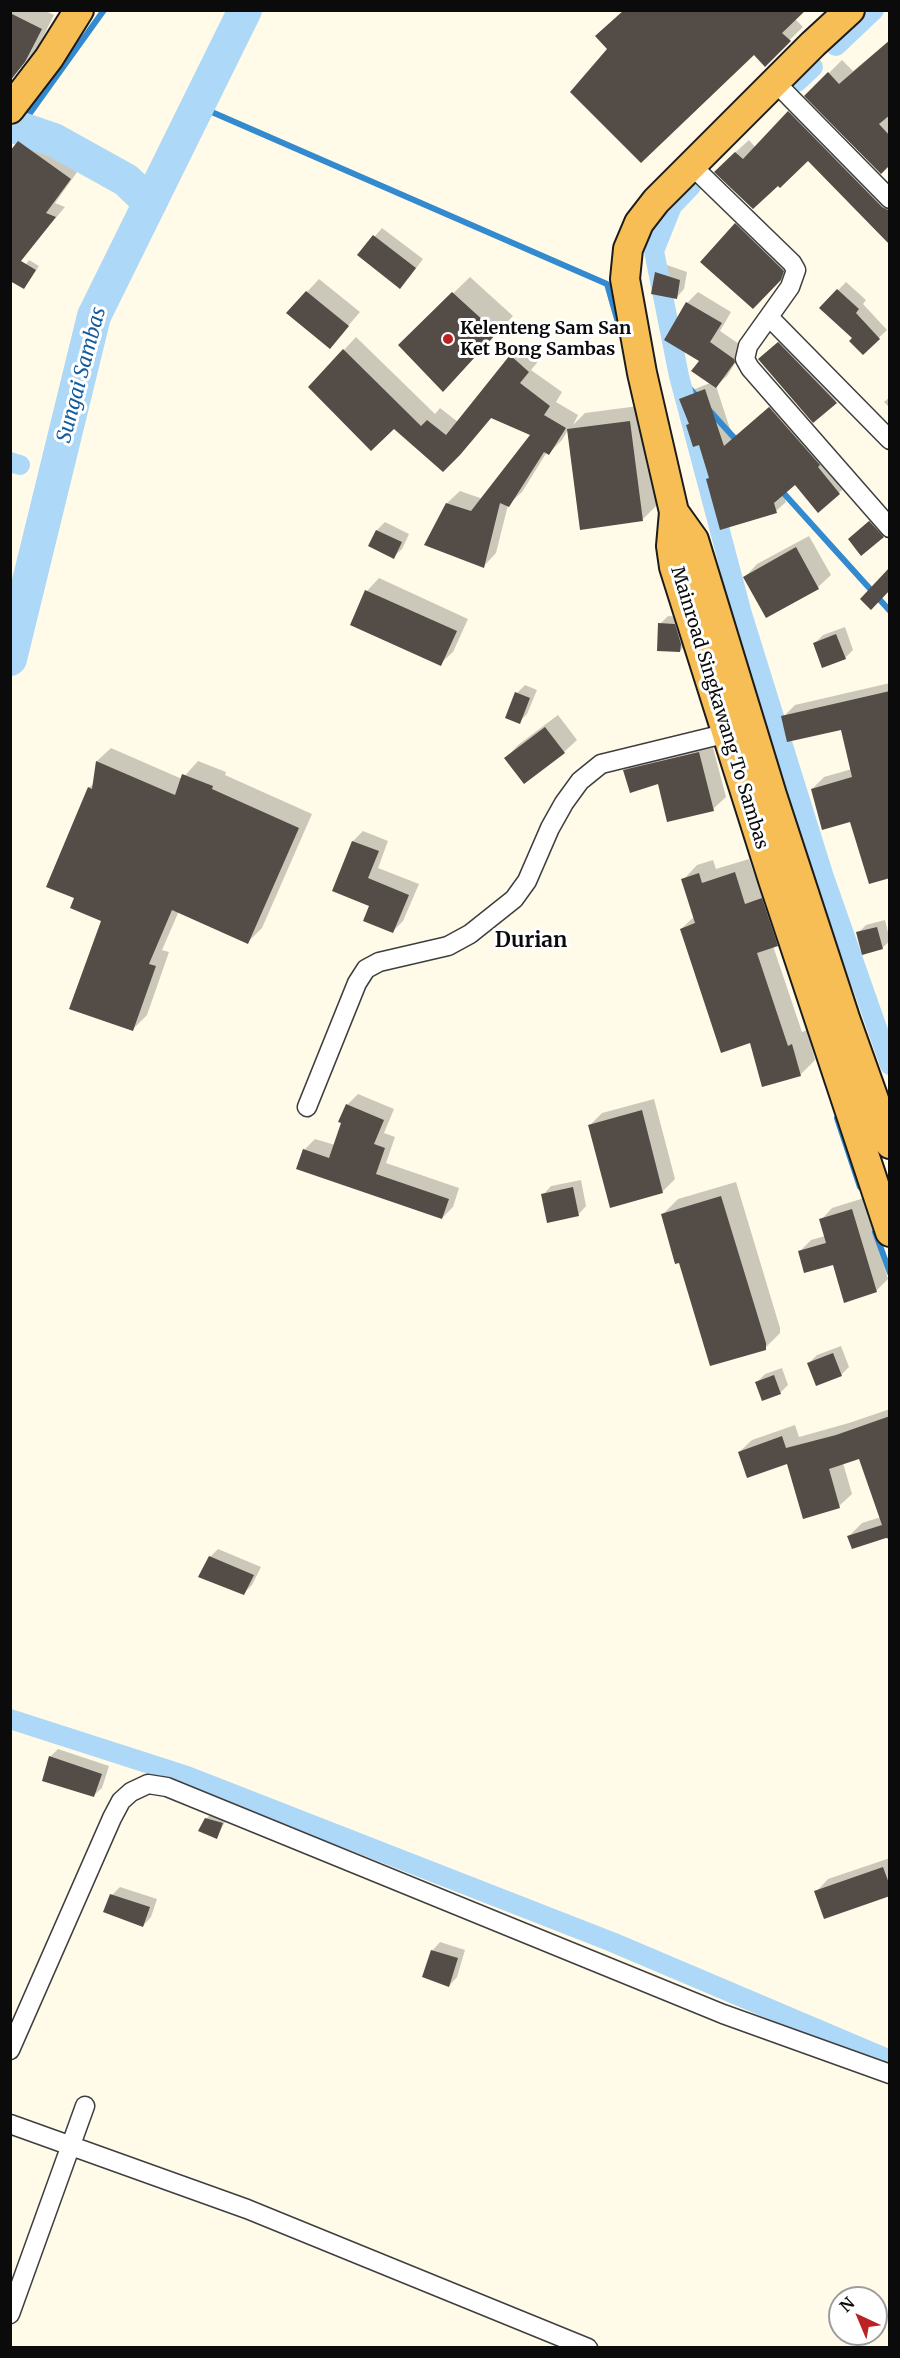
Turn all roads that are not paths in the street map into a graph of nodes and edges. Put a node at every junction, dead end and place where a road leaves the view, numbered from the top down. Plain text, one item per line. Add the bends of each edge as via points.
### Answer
1 (79, 10) edge
2 (850, 10) edge
3 (775, 82) junction
4 (14, 104) edge
5 (691, 165) junction
6 (890, 199) edge
7 (769, 317) junction
8 (890, 440) edge
9 (674, 512) junction
10 (890, 528) edge
11 (728, 732) junction
12 (307, 1107) dead end
13 (878, 1136) edge
14 (890, 1232) edge
15 (10, 2050) edge
16 (890, 2074) edge
17 (85, 2106) dead end
18 (10, 2124) edge
19 (70, 2146) junction
20 (10, 2314) edge
21 (588, 2348) edge

1 - 4 highway
2 - 3 highway
3 - 5 highway
3 - 6 street
5 - 7 street via 795,268 795,277
5 - 9 highway via 639,223 628,249 625,279
7 - 8 street
7 - 10 street via 748,346 745,359 750,368
9 - 11 highway, Mainroad Singkawang To Sambas via 674,567
9 - 13 highway, Mainroad Singkawang To Sambas via 694,540
11 - 12 street via 601,764 580,781 564,803 514,900 448,946 379,962 366,969
11 - 13 highway, Mainroad Singkawang To Sambas via 770,870
13 - 14 highway, Mainroad Singkawang To Sambas
15 - 16 street via 112,1818 121,1801 148,1785 178,1791 723,2014
17 - 19 street
18 - 19 street
19 - 20 street
19 - 21 street via 247,2209

